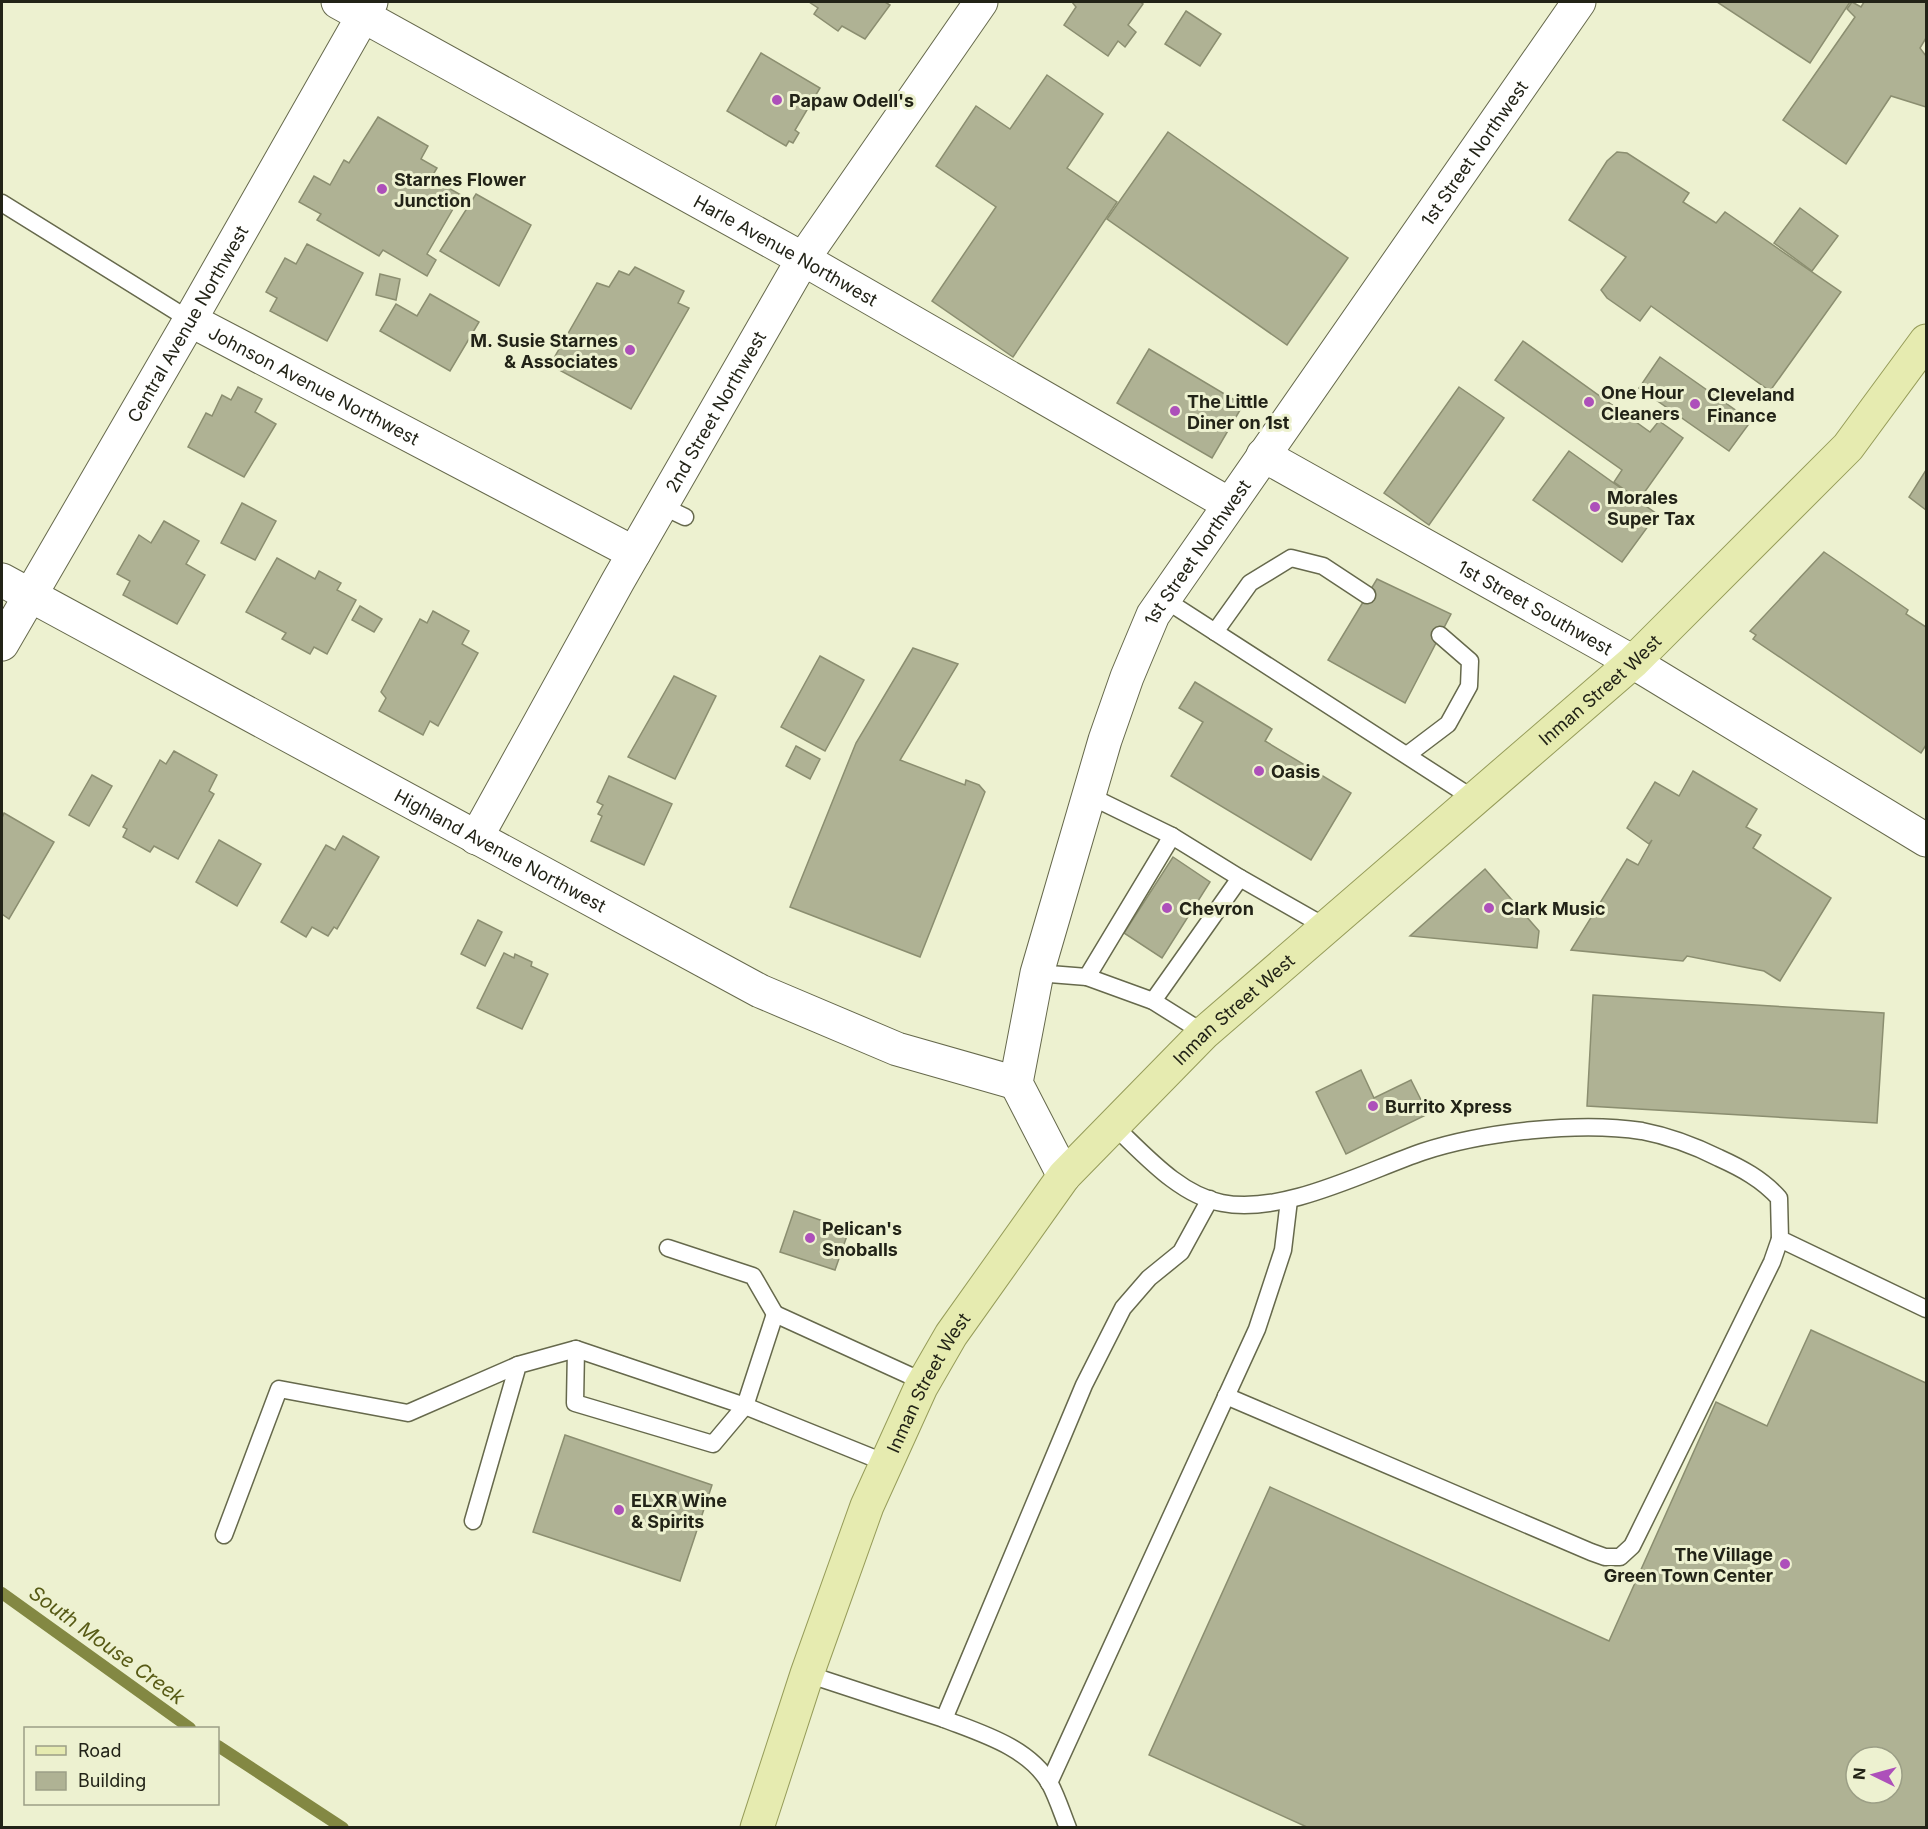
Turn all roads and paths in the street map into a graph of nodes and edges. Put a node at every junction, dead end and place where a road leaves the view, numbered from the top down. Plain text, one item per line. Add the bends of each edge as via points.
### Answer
1 (981, 2) edge
2 (1579, 2) edge
3 (357, 6) edge
4 (2, 203) edge
5 (803, 259) junction
6 (190, 320) junction
7 (1926, 341) edge
8 (1263, 455) junction
9 (1229, 504) junction
10 (634, 553) junction
11 (2, 580) edge
12 (30, 595) junction
13 (1367, 595) dead end
14 (1164, 599) junction
15 (1215, 632) junction
16 (1440, 635) dead end
17 (2, 644) edge
18 (1633, 662) junction
19 (1407, 755) junction
20 (1090, 796) junction
21 (1474, 799) junction
22 (1172, 837) junction
23 (476, 838) junction
24 (1926, 840) edge
25 (1240, 878) junction
26 (1326, 927) junction
27 (1037, 973) junction
28 (1087, 977) junction
29 (1153, 1001) junction
30 (1204, 1033) junction
31 (1016, 1083) junction
32 (1113, 1125) junction
33 (1064, 1176) junction
34 (1210, 1199) junction
35 (1288, 1200) junction
36 (1780, 1239) junction
37 (668, 1248) dead end
38 (1926, 1309) edge
39 (775, 1314) junction
40 (576, 1349) junction
41 (518, 1365) junction
42 (924, 1382) junction
43 (1226, 1396) junction
44 (745, 1406) junction
45 (886, 1463) junction
46 (473, 1521) dead end
47 (224, 1534) dead end
48 (807, 1674) junction
49 (944, 1719) junction
50 (1049, 1783) junction
51 (757, 1827) edge
52 (1068, 1827) edge

1 - 5 street, 2nd Street Northwest
2 - 8 street, 1st Street Northwest
3 - 5 street, Harle Avenue Northwest
3 - 6 street, Central Avenue Northwest
4 - 6 lane, Johnson Avenue Northwest
5 - 9 street, Harle Avenue Northwest
5 - 10 street, 2nd Street Northwest via 673,511
6 - 10 street, Johnson Avenue Northwest
6 - 12 street, Central Avenue Northwest
7 - 18 main road, Inman Street West via 1848,447
8 - 9 street, 1st Street Northwest
8 - 18 street, 1st Street Southwest
9 - 14 street, 1st Street Northwest
10 - 23 street, 2nd Street Northwest
11 - 12 street, Highland Avenue Northwest
12 - 17 street, Central Avenue Northwest
12 - 23 street, Highland Avenue Northwest
13 - 15 lane via 1323,566 1292,558 1250,583
14 - 15 lane
14 - 20 street, 1st Street Northwest via 1153,615 1127,677
15 - 19 lane
16 - 19 lane via 1470,661 1469,686 1448,724
18 - 21 main road, Inman Street West
18 - 24 street, 1st Street Southwest
19 - 21 lane
20 - 22 lane
20 - 27 street, 1st Street Northwest
21 - 26 main road, Inman Street West
22 - 25 lane
22 - 28 lane
23 - 31 street, Highland Avenue Northwest via 760,992 897,1049
25 - 26 lane
25 - 29 lane
26 - 30 main road, Inman Street West
27 - 28 lane
27 - 31 street, 1st Street Northwest
28 - 29 lane
29 - 30 lane
30 - 32 main road, Inman Street West
31 - 33 street
32 - 33 main road, Inman Street West
32 - 34 lane via 1168,1176
33 - 42 main road, Inman Street West via 951,1335
34 - 35 lane via 1257,1206
34 - 49 lane via 1181,1252 1149,1278 1123,1308 1084,1385
35 - 36 lane via 1424,1152 1482,1139 1533,1131 1626,1130 1688,1144 1742,1168 1761,1181 1779,1198
35 - 43 lane via 1283,1250 1257,1329
36 - 38 lane
36 - 43 lane via 1632,1546 1620,1557 1591,1552
37 - 39 lane via 753,1275
39 - 42 lane
39 - 44 lane
40 - 41 lane
40 - 44 lane
40 - 44 lane via 575,1403 712,1444
41 - 46 lane
41 - 47 lane via 408,1413 279,1389
42 - 45 main road, Inman Street West
43 - 50 lane
44 - 45 lane
45 - 48 main road, Inman Street West
48 - 49 lane
48 - 51 main road, Inman Street West
49 - 50 lane via 1014,1750
50 - 52 lane

